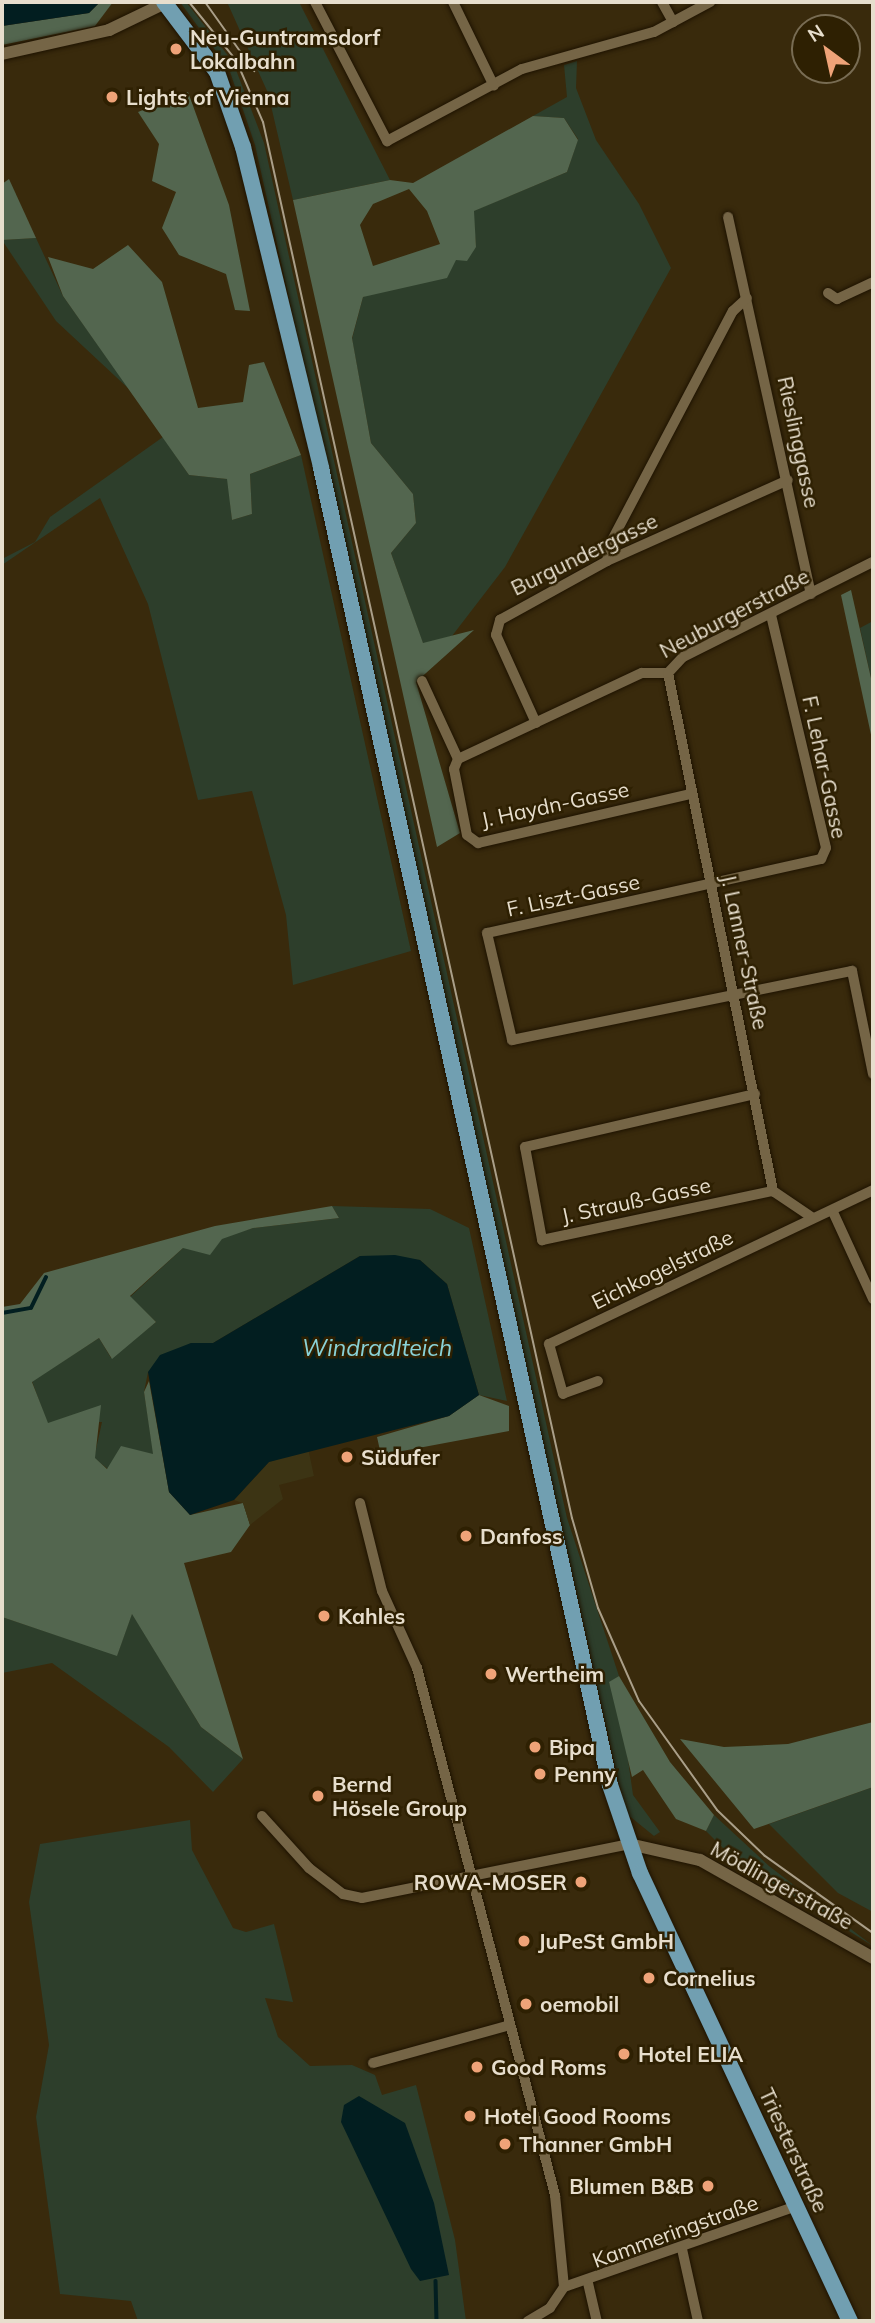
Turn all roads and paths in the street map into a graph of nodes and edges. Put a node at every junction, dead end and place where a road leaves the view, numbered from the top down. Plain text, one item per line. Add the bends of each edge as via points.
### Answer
1 (164, 2) edge
2 (315, 2) edge
3 (453, 2) edge
4 (662, 2) edge
5 (710, 2) edge
6 (673, 22) junction
7 (2, 54) edge
8 (494, 86) junction
9 (728, 217) dead end
10 (873, 282) edge
11 (828, 293) dead end
12 (747, 299) junction
13 (788, 480) junction
14 (607, 561) junction
15 (873, 562) edge
16 (811, 594) junction
17 (771, 615) junction
18 (668, 673) junction
19 (422, 681) dead end
20 (536, 723) junction
21 (458, 760) junction
22 (690, 794) junction
23 (712, 885) junction
24 (735, 993) junction
25 (873, 1074) edge
26 (755, 1094) junction
27 (873, 1190) edge
28 (773, 1191) junction
29 (833, 1212) junction
30 (813, 1218) junction
31 (873, 1299) edge
32 (598, 1381) dead end
33 (360, 1503) dead end
34 (262, 1816) dead end
35 (629, 1844) junction
36 (471, 1874) junction
37 (873, 1958) edge
38 (510, 2025) junction
39 (373, 2063) dead end
40 (797, 2206) junction
41 (682, 2249) junction
42 (588, 2283) junction
43 (565, 2287) junction
44 (528, 2321) edge
45 (597, 2321) edge
46 (698, 2321) edge
47 (850, 2321) edge

1 - 7 street via 109,30
1 - 35 main road, Triesterstraße via 217,72 243,146 486,1209 595,1728
2 - 8 street via 387,141
3 - 8 street
4 - 6 street
5 - 6 street
6 - 8 street via 522,69
9 - 12 street, Rieslinggasse
10 - 11 street via 837,299
12 - 13 street, Rieslinggasse
12 - 14 street via 726,323 611,542
13 - 14 street, Burgundergasse
13 - 16 street, Rieslinggasse
14 - 20 street, Burgundergasse via 500,620 496,635
15 - 16 street, Neuburgerstraße
16 - 17 street, Neuburgerstraße
17 - 18 street, Neuburgerstraße via 683,657
17 - 23 street, F. Lehar-Gasse via 826,848 821,859
18 - 20 street, Neuburgerstraße via 642,673
18 - 22 street, J. Lanner-Straße
19 - 21 street, J. Haydn-Gasse
20 - 21 street, Neuburgerstraße
21 - 22 street, J. Haydn-Gasse via 454,769 467,835 478,842
22 - 23 street, J. Lanner-Straße
23 - 24 street, J. Lanner-Straße
23 - 24 street, F. Liszt-Gasse via 487,933 512,1040
24 - 25 street via 852,971
24 - 26 street, J. Lanner-Straße
26 - 28 street, J. Lanner-Straße
26 - 28 street, J. Strauß-Gasse via 525,1147 542,1240
27 - 29 street, Eichkogelstraße
28 - 30 street
29 - 30 street, Eichkogelstraße
29 - 31 street
30 - 32 street, Eichkogelstraße via 549,1344 563,1394 575,1395
33 - 36 street, Kammeringstraße via 382,1591 417,1668
34 - 36 street via 309,1868 343,1894 362,1898
35 - 36 street
35 - 37 street, Mödlingerstraße via 700,1860
35 - 40 main road, Triesterstraße
36 - 38 street, Kammeringstraße
38 - 39 street
38 - 43 street, Kammeringstraße via 555,2195
40 - 41 street, Kammeringstraße
40 - 47 main road, Triesterstraße
41 - 42 street, Kammeringstraße
41 - 46 street
42 - 43 street, Kammeringstraße
42 - 45 street
43 - 44 street via 550,2308

